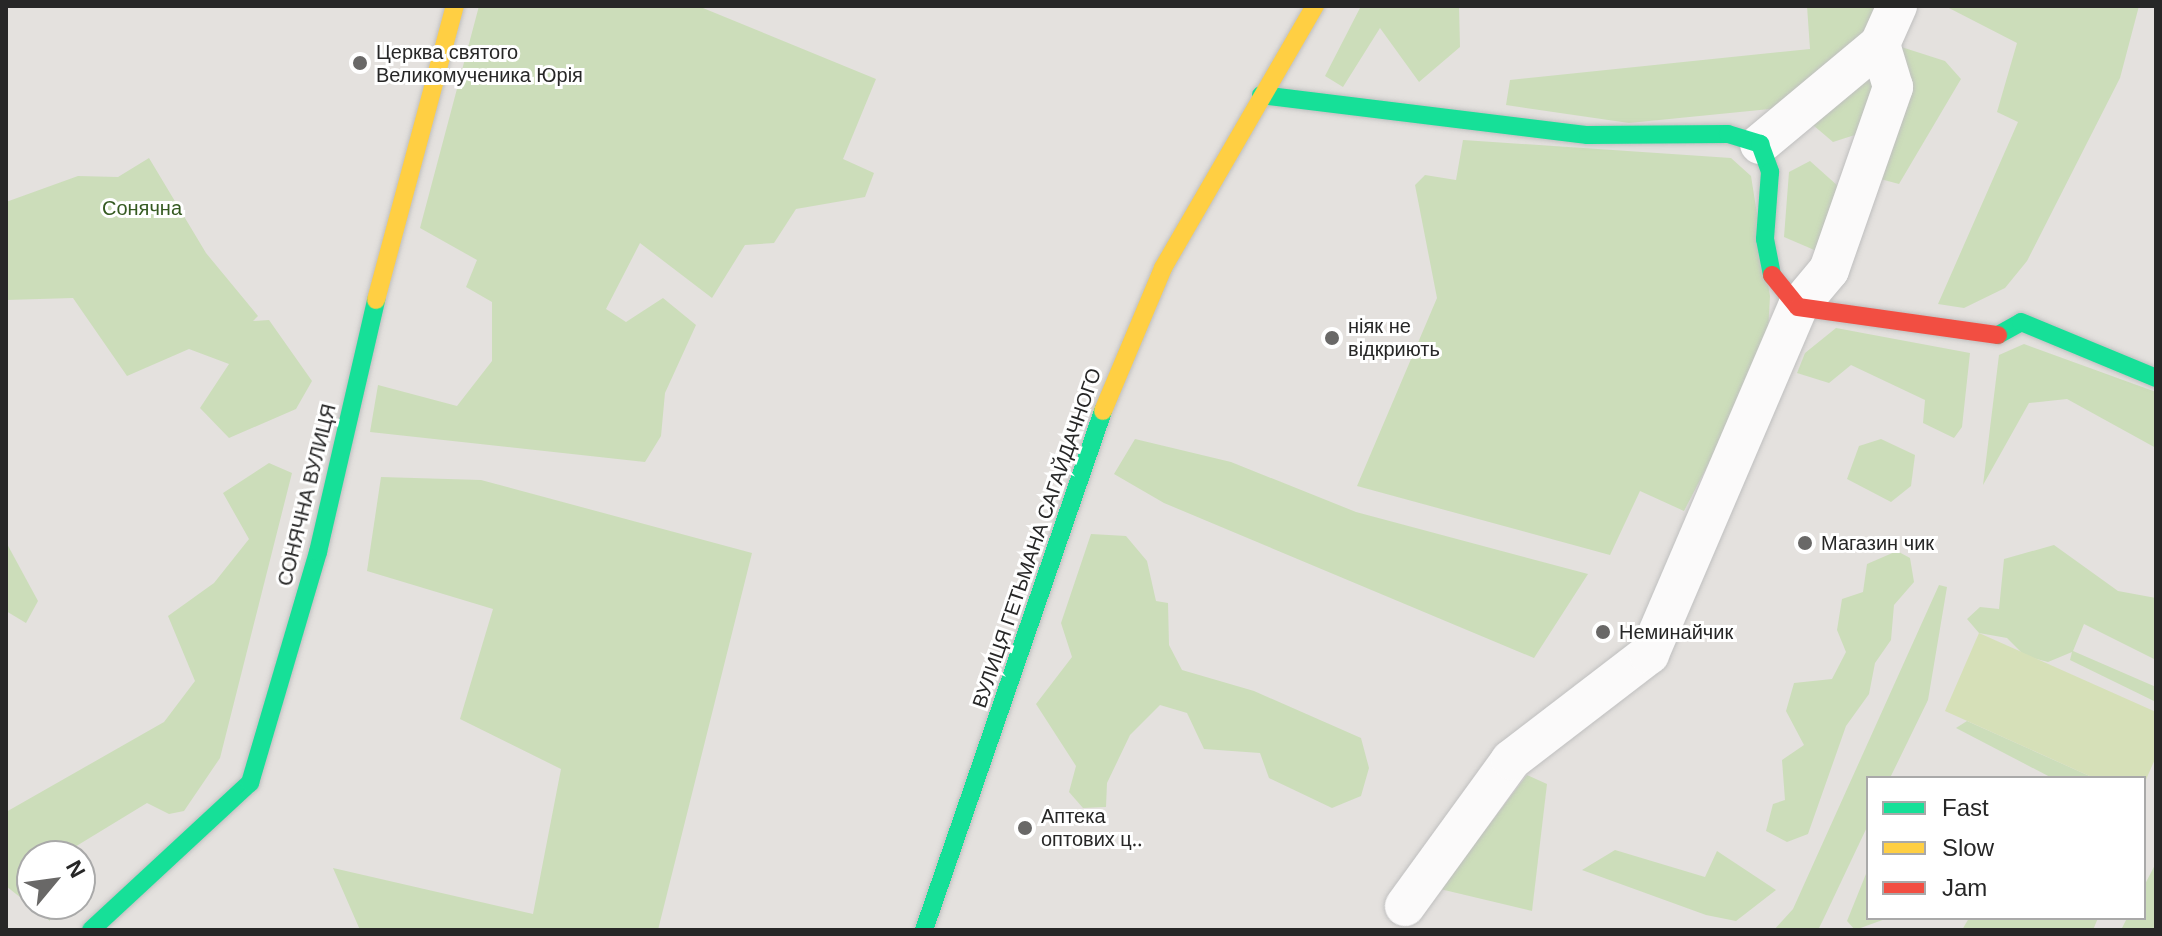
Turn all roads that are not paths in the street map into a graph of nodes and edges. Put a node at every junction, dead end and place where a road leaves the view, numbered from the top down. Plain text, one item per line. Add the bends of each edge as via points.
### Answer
1 (455, 6) edge
2 (1315, 6) edge
3 (1897, 6) edge
4 (1880, 44) junction
5 (1261, 95) junction
6 (1760, 144) junction
7 (1798, 307) junction
8 (2156, 378) edge
9 (1405, 906) dead end
10 (91, 930) edge
11 (924, 930) edge

1 - 10 street, СОНЯЧНА ВУЛИЦЯ via 391,236 318,552 250,783
2 - 5 street, ВУЛИЦЯ ГЕТЬМАНА САГАЙДАЧНОГО
3 - 4 street
4 - 6 street
4 - 7 street via 1893,87 1889,100 1829,270
5 - 6 street via 1588,135 1728,134
5 - 11 street, ВУЛИЦЯ ГЕТЬМАНА САГАЙДАЧНОГО via 1163,268 1112,386
6 - 7 street via 1770,172 1765,239 1773,282
7 - 8 street via 1990,339 2021,322
7 - 9 street via 1649,654 1511,760

